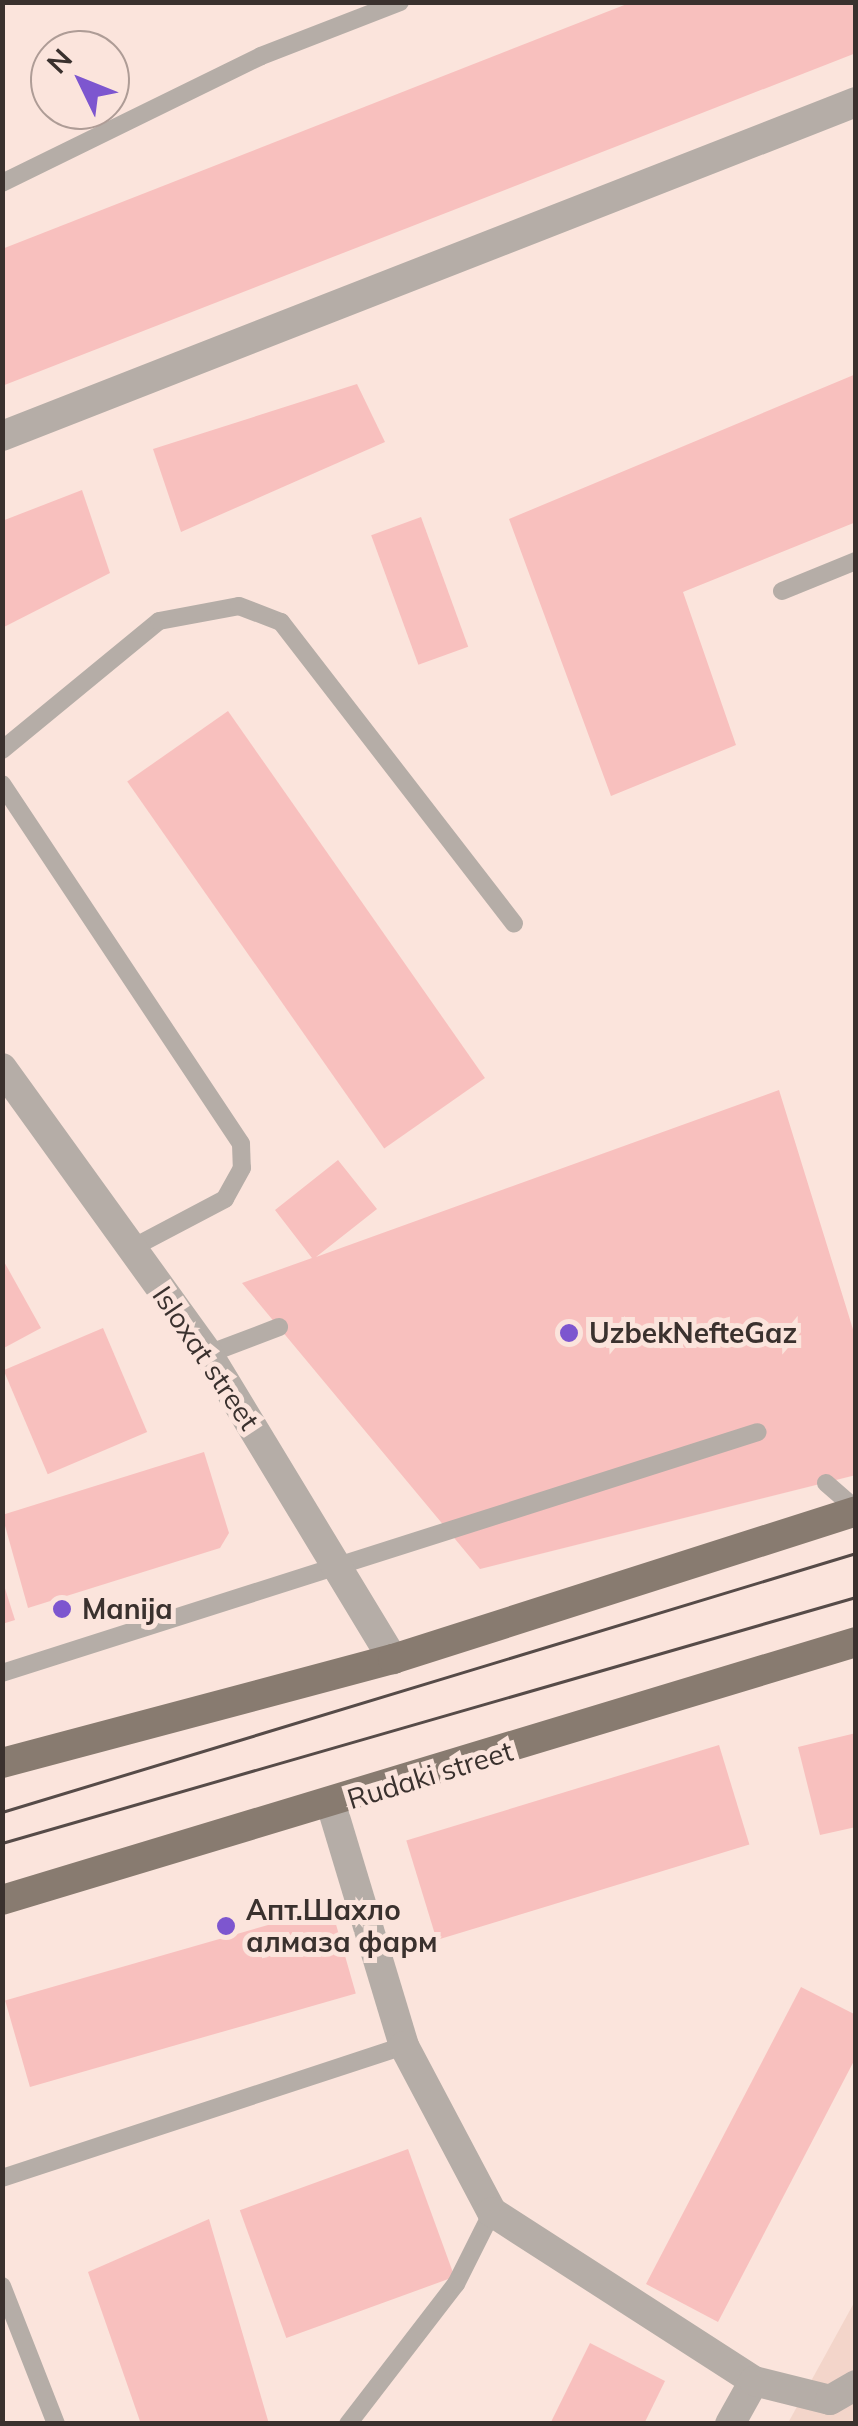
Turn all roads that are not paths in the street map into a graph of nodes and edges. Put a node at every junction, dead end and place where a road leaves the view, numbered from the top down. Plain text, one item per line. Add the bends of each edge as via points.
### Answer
1 (400, 2) edge
2 (856, 102) edge
3 (2, 183) edge
4 (2, 436) edge
5 (856, 561) edge
6 (782, 591) dead end
7 (2, 750) edge
8 (2, 784) edge
9 (514, 924) dead end
10 (2, 1068) edge
11 (130, 1249) junction
12 (278, 1327) dead end
13 (208, 1354) junction
14 (758, 1432) dead end
15 (826, 1483) dead end
16 (856, 1510) edge
17 (343, 1572) junction
18 (856, 1642) edge
19 (393, 1659) junction
20 (2, 1673) edge
21 (2, 1763) edge
22 (331, 1804) junction
23 (2, 1900) edge
24 (404, 2046) junction
25 (2, 2178) edge
26 (492, 2212) junction
27 (2, 2286) edge
28 (754, 2381) junction
29 (856, 2385) edge
30 (56, 2424) edge
31 (348, 2424) edge
32 (730, 2424) edge

1 - 3 lane via 261,56
2 - 4 street
5 - 6 lane
7 - 9 lane via 159,621 238,606 281,622
8 - 11 lane via 241,1144 242,1168 225,1199
10 - 11 street, Isloxat street
11 - 13 street, Isloxat street
12 - 13 lane
13 - 17 street, Isloxat street
14 - 17 lane via 445,1525
15 - 16 lane
16 - 19 main road
17 - 19 street, Isloxat street
17 - 20 lane
18 - 22 main road, Rudaki street
19 - 21 main road
22 - 23 main road, Rudaki street
22 - 24 street
24 - 25 lane
24 - 26 street
26 - 28 street
26 - 31 lane via 456,2284
27 - 30 lane
28 - 29 street via 830,2400
28 - 32 street

